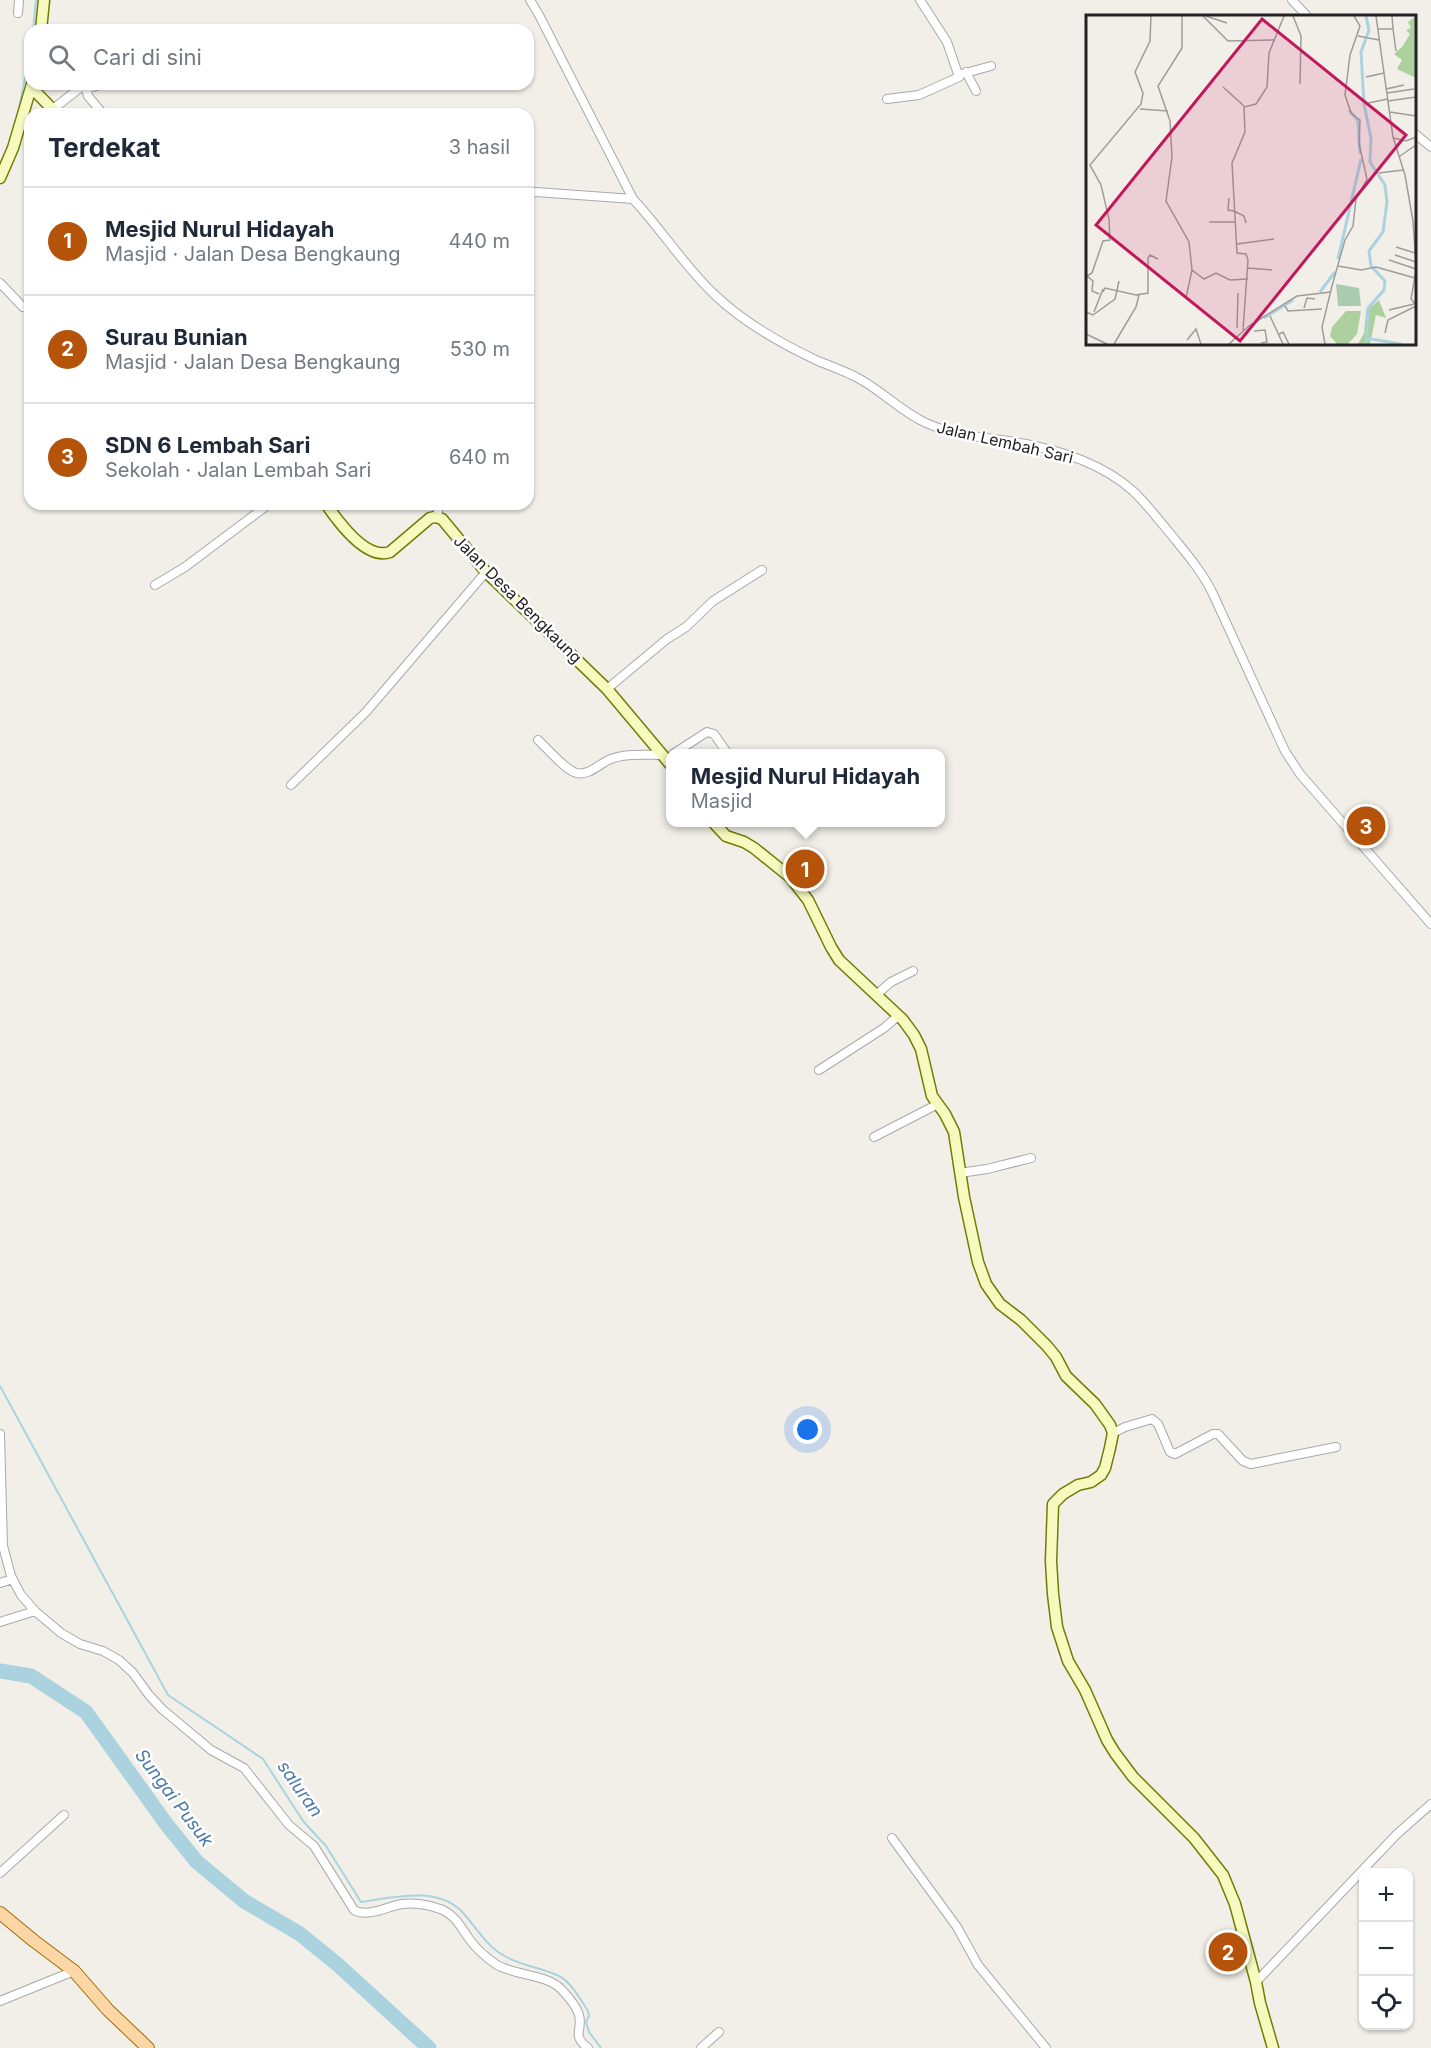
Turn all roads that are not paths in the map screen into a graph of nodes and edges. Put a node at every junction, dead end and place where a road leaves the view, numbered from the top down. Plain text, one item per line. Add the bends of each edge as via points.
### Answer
1 (20, 0) edge
2 (44, 0) edge
3 (530, 0) edge
4 (920, 0) edge
5 (1292, 0) edge
6 (18, 13) dead end
7 (1306, 15) edge
8 (42, 24) edge
9 (990, 66) dead end
10 (962, 74) junction
11 (35, 90) edge
12 (79, 90) edge
13 (85, 90) edge
14 (976, 91) dead end
15 (886, 99) dead end
16 (28, 108) edge
17 (51, 108) edge
18 (59, 108) edge
19 (98, 108) edge
20 (24, 120) edge
21 (1416, 135) edge
22 (1431, 147) edge
23 (3, 162) edge
24 (0, 178) edge
25 (534, 192) edge
26 (633, 199) junction
27 (0, 283) edge
28 (23, 307) dead end
29 (261, 510) edge
30 (330, 510) edge
31 (437, 510) edge
32 (440, 510) edge
33 (762, 570) dead end
34 (486, 572) junction
35 (155, 585) dead end
36 (607, 689) junction
37 (538, 740) dead end
38 (682, 749) edge
39 (725, 749) edge
40 (666, 756) edge
41 (666, 758) edge
42 (291, 784) dead end
43 (717, 827) edge
44 (1431, 924) edge
45 (913, 971) dead end
46 (876, 995) junction
47 (898, 1016) junction
48 (819, 1070) dead end
49 (938, 1104) junction
50 (874, 1137) dead end
51 (1031, 1158) dead end
52 (960, 1173) junction
53 (1113, 1433) junction
54 (0, 1434) edge
55 (1336, 1447) dead end
56 (13, 1579) junction
57 (0, 1583) edge
58 (35, 1611) junction
59 (0, 1622) edge
60 (1431, 1804) edge
61 (64, 1815) dead end
62 (892, 1838) dead end
63 (0, 1873) edge
64 (0, 1912) edge
65 (74, 1971) junction
66 (1256, 1982) junction
67 (0, 2001) edge
68 (719, 2032) dead end
69 (148, 2048) edge
70 (588, 2048) edge
71 (700, 2048) edge
72 (1046, 2048) edge
73 (1274, 2048) edge

1 - 6 street
2 - 8 street
3 - 26 street, Jalan Lembah Sari
4 - 10 street
5 - 7 street
9 - 10 street
10 - 14 street
10 - 15 street via 924,93
11 - 16 street
11 - 17 street
12 - 18 street
13 - 19 street
20 - 23 street via 14,148
21 - 22 street
23 - 24 street
25 - 26 street
26 - 44 street, Jalan Lembah Sari via 715,296 787,345 856,377 927,423 964,436 1022,443 1064,454 1093,464 1132,490 1208,583 1285,751 1300,774
27 - 28 street
29 - 35 street
30 - 31 street, Jalan Desa Bengkaung via 351,535 383,554
32 - 34 street, Jalan Desa Bengkaung via 443,520
33 - 36 street via 713,601
34 - 36 street, Jalan Desa Bengkaung
34 - 42 street via 366,712
36 - 40 street, Jalan Desa Bengkaung
37 - 41 street via 579,774 611,759 634,754
38 - 39 street via 707,732 714,734
43 - 46 street via 726,836 754,848 790,877 808,900 835,954
45 - 46 street
46 - 47 street
47 - 48 street
47 - 49 street via 917,1041 930,1091
49 - 50 street
49 - 52 street via 954,1132
51 - 52 street
52 - 53 street via 978,1262 990,1291 1047,1346 1066,1376 1104,1415
53 - 55 street via 1154,1420 1169,1451 1175,1454 1218,1434 1243,1461 1251,1464
53 - 66 street via 1101,1475 1063,1494 1053,1504 1051,1561 1057,1626 1068,1661 1115,1753 1133,1777 1194,1838 1222,1875 1235,1904
54 - 56 street via 3,1546
56 - 57 street
56 - 58 street
58 - 59 street
58 - 70 street via 71,1639 119,1660 162,1709 211,1750 244,1768 289,1825 314,1846 354,1910 363,1913 418,1904 447,1912 497,1965 560,1988 578,2012 578,2036
60 - 66 street via 1396,1834
61 - 63 street
62 - 72 street via 957,1927 978,1965
64 - 65 main road
65 - 67 street
65 - 69 main road
66 - 73 street
68 - 71 street

